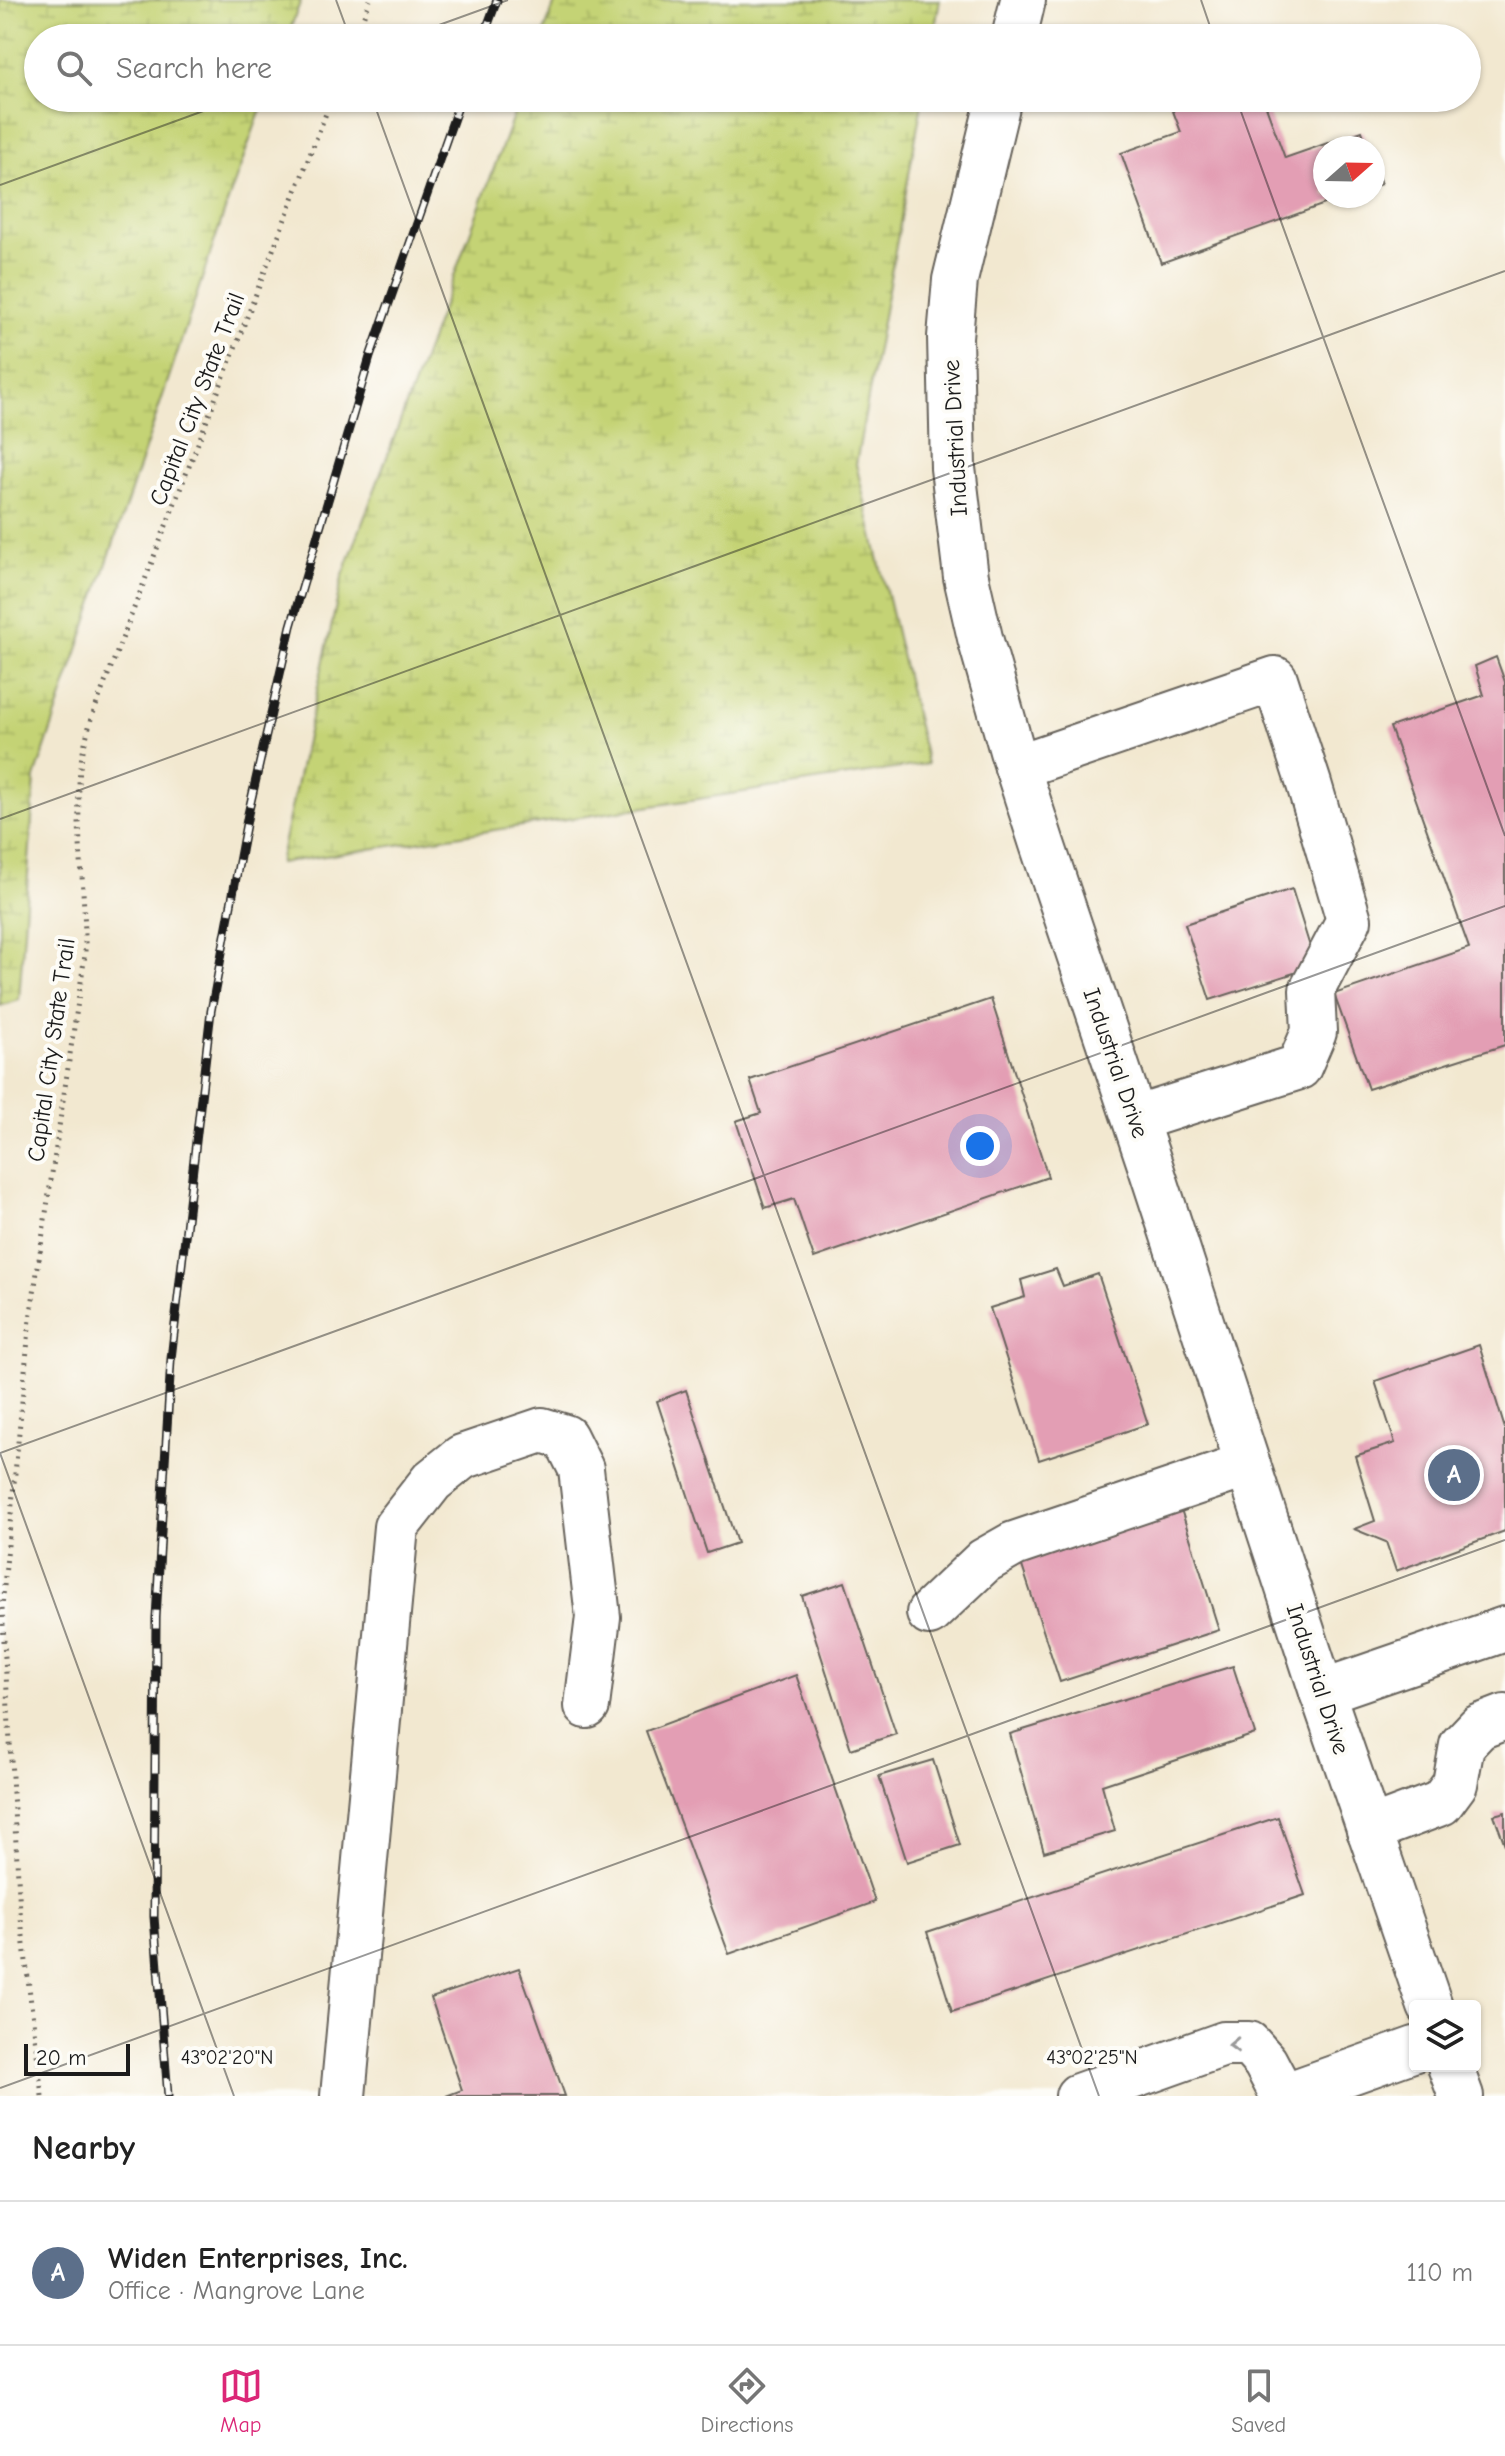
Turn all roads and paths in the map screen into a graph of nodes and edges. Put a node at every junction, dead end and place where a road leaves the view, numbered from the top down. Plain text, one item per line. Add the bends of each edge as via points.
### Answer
1 (370, 0) edge
2 (1023, 0) edge
3 (361, 24) edge
4 (1017, 24) edge
5 (327, 112) edge
6 (996, 112) edge
7 (1017, 767) junction
8 (1135, 1119) junction
9 (1248, 1465) junction
10 (929, 1613) dead end
11 (1504, 1633) edge
12 (1322, 1692) junction
13 (587, 1706) dead end
14 (1505, 1717) edge
15 (1369, 1830) junction
16 (1428, 2000) edge
17 (1409, 2051) edge
18 (1452, 2072) edge
19 (42, 2096) edge
20 (343, 2096) edge
21 (1078, 2096) edge
22 (1283, 2096) edge
23 (1461, 2096) edge

1 - 3 path
2 - 4 street
5 - 19 path, Capital City State Trail via 91,719 80,765 85,955 30,1319 2,1607 20,1911
6 - 7 street, Industrial Drive via 955,280 950,337 953,468 966,577
7 - 8 street, Industrial Drive
7 - 8 street via 1275,679 1349,920 1312,990 1314,1032 1299,1067
8 - 9 street, Industrial Drive
9 - 10 street via 1014,1544 984,1561
9 - 12 street, Industrial Drive
11 - 12 street
12 - 15 street, Industrial Drive
13 - 20 street via 598,1617 581,1469 565,1437 542,1430 462,1457 432,1481 396,1527
14 - 15 street via 1479,1727 1462,1745 1455,1784 1441,1803
15 - 16 street, Industrial Drive
17 - 22 street
18 - 23 street
22 -> 21 street via 1249,2044 1224,2044

